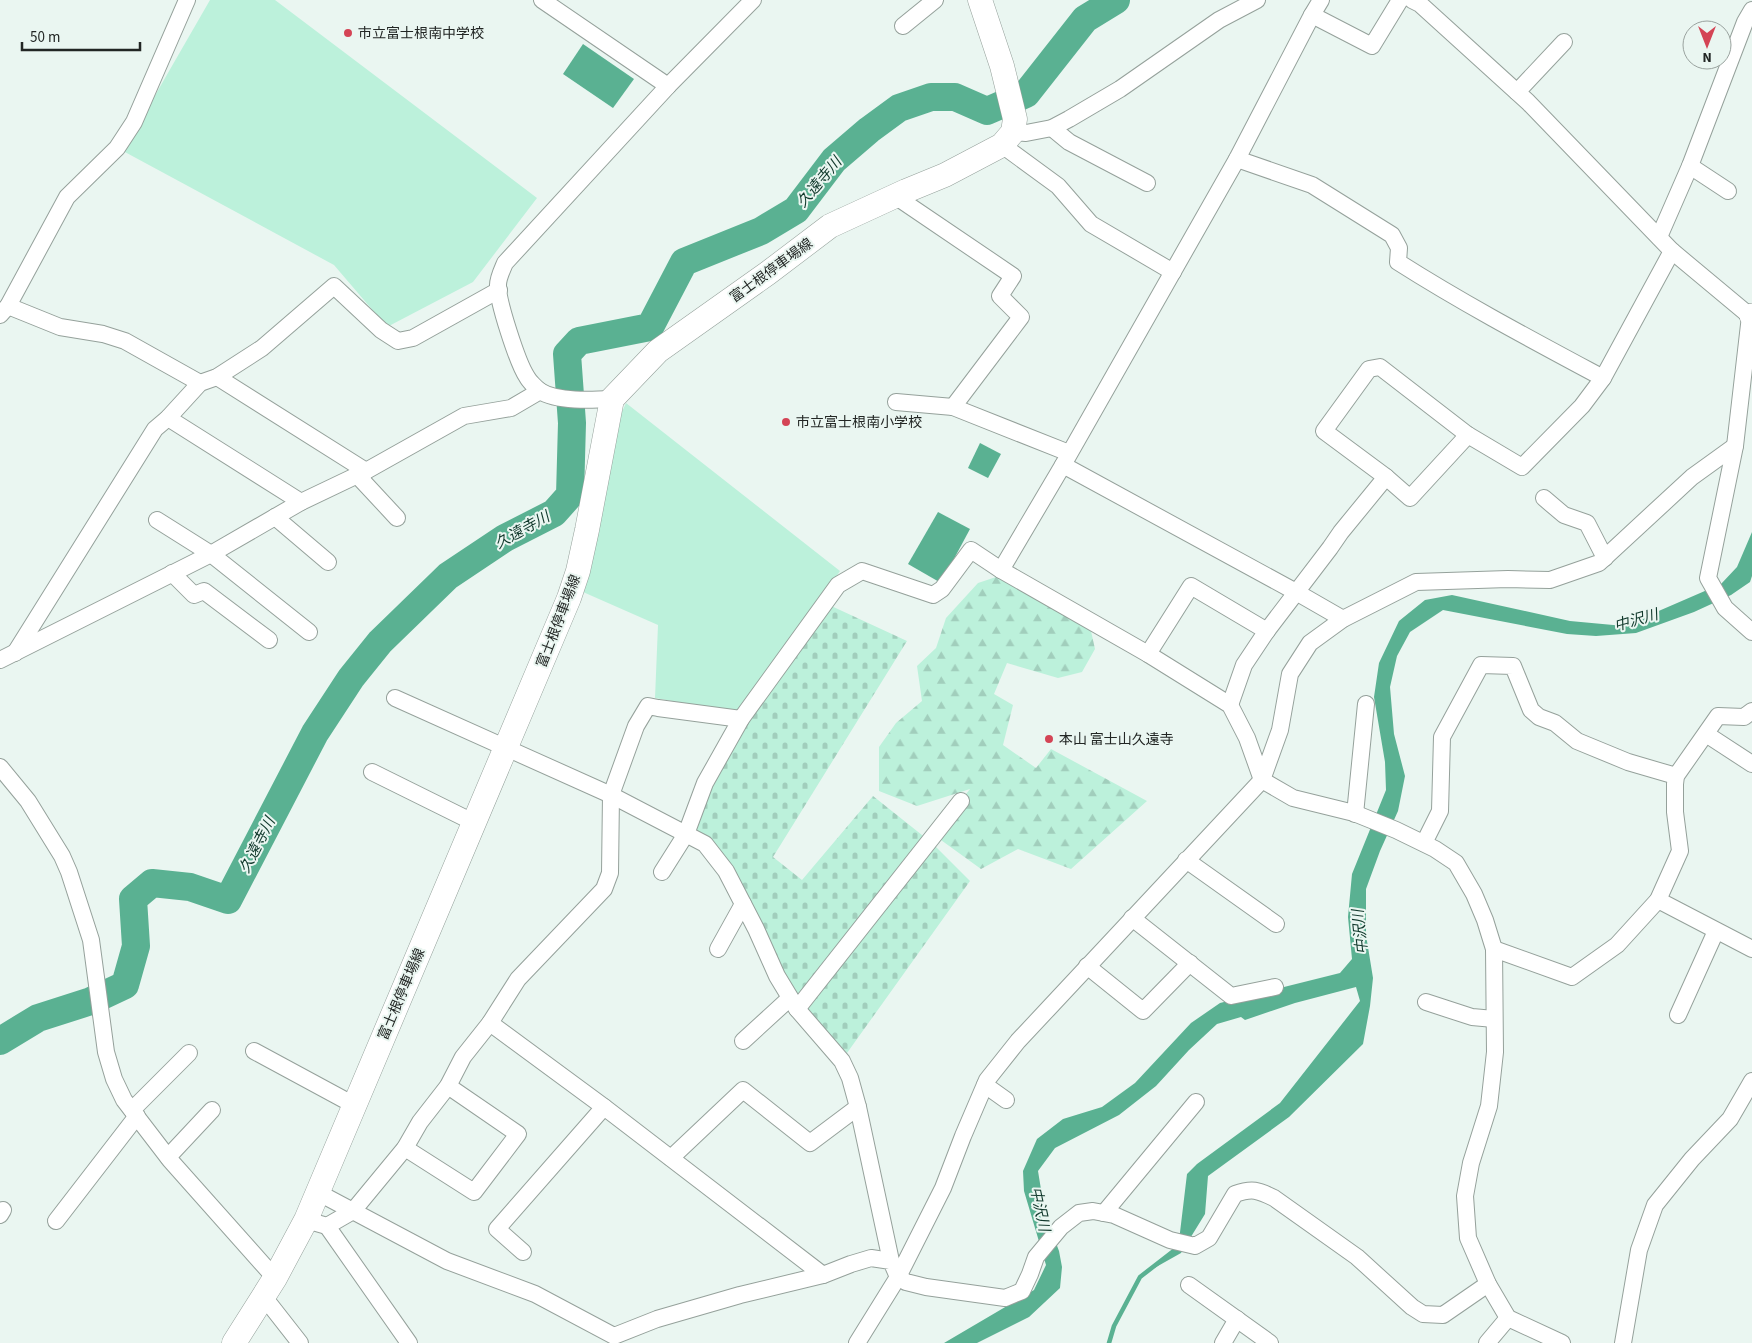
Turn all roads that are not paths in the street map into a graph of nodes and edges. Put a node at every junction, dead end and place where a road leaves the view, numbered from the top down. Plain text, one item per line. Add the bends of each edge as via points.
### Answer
1 (187, 0) edge
2 (542, 0) edge
3 (753, 0) edge
4 (935, 0) edge
5 (1257, 0) edge
6 (1321, 0) edge
7 (1400, 0) edge
8 (1412, 0) edge
9 (987, 3) edge
10 (1752, 10) edge
11 (1312, 14) junction
12 (903, 26) dead end
13 (1564, 42) dead end
14 (668, 86) junction
15 (1517, 92) junction
16 (1052, 128) junction
17 (1010, 132) junction
18 (1237, 159) junction
19 (1690, 166) junction
20 (1146, 183) dead end
21 (1728, 191) dead end
22 (895, 196) junction
23 (1659, 238) junction
24 (1672, 251) junction
25 (1173, 272) junction
26 (499, 290) junction
27 (3, 311) edge
28 (1751, 315) edge
29 (217, 377) junction
30 (1603, 378) junction
31 (200, 383) junction
32 (540, 391) junction
33 (603, 400) junction
34 (896, 402) dead end
35 (953, 407) junction
36 (168, 418) junction
37 (1468, 434) junction
38 (1735, 446) junction
39 (1066, 459) junction
40 (361, 473) junction
41 (1386, 477) junction
42 (1544, 498) dead end
43 (301, 502) junction
44 (275, 517) junction
45 (396, 518) dead end
46 (157, 520) dead end
47 (211, 554) junction
48 (1605, 558) junction
49 (328, 562) dead end
50 (1001, 570) junction
51 (172, 573) junction
52 (1296, 592) junction
53 (1343, 619) junction
54 (1267, 631) junction
55 (309, 632) dead end
56 (1752, 632) edge
57 (269, 640) dead end
58 (1148, 654) junction
59 (7, 656) edge
60 (396, 698) dead end
61 (1366, 704) dead end
62 (1230, 705) junction
63 (1752, 711) edge
64 (741, 719) junction
65 (1706, 734) junction
66 (506, 747) junction
67 (1752, 764) edge
68 (0, 767) edge
69 (372, 772) dead end
70 (1676, 776) junction
71 (1262, 780) junction
72 (611, 795) junction
73 (962, 800) dead end
74 (1361, 816) junction
75 (474, 823) junction
76 (686, 834) junction
77 (1424, 843) junction
78 (1186, 860) junction
79 (662, 872) dead end
80 (1658, 900) junction
81 (743, 904) junction
82 (1132, 918) junction
83 (1276, 924) dead end
84 (1716, 931) junction
85 (718, 949) dead end
86 (1494, 949) junction
87 (1752, 949) edge
88 (1190, 963) junction
89 (1087, 966) junction
90 (1275, 987) dead end
91 (1426, 1002) dead end
92 (794, 1004) junction
93 (1678, 1016) dead end
94 (1494, 1019) junction
95 (490, 1023) junction
96 (743, 1042) dead end
97 (254, 1051) dead end
98 (189, 1053) dead end
99 (1752, 1081) edge
100 (985, 1085) junction
101 (448, 1086) junction
102 (1006, 1100) dead end
103 (1196, 1102) dead end
104 (354, 1105) junction
105 (604, 1107) junction
106 (858, 1107) junction
107 (212, 1110) dead end
108 (135, 1113) junction
109 (405, 1148) junction
110 (168, 1158) junction
111 (671, 1158) junction
112 (317, 1192) junction
113 (353, 1211) junction
114 (1104, 1213) junction
115 (56, 1221) dead end
116 (316, 1223) junction
117 (523, 1252) dead end
118 (891, 1261) junction
119 (823, 1275) junction
120 (898, 1277) junction
121 (1488, 1284) junction
122 (1189, 1285) dead end
123 (269, 1287) junction
124 (1508, 1318) junction
125 (1237, 1320) junction
126 (611, 1339) edge
127 (234, 1343) edge
128 (300, 1343) edge
129 (409, 1343) edge
130 (857, 1343) edge
131 (1223, 1343) edge
132 (1270, 1343) edge
133 (1487, 1343) edge
134 (1562, 1343) edge
135 (1623, 1343) edge

1 - 27 street via 134,122 117,148 67,197
2 - 14 street
3 - 14 street
4 - 12 street
5 - 16 street via 1218,20 1120,89
6 - 11 street
7 - 11 street via 1372,46
8 - 15 street
9 - 17 main road via 1002,66
10 - 19 street
11 - 18 street
13 - 15 street
14 - 26 street via 504,263
15 - 23 street
16 - 17 street via 1026,133
16 - 20 street via 1069,142
17 - 22 main road, 富士根停車場線 via 945,175
17 - 25 street via 1091,224
18 - 25 street
18 - 30 street via 1312,185 1392,235 1398,248 1398,262 1502,324
19 - 21 street
19 - 23 street
22 - 33 main road, 富士根停車場線 via 830,226 658,351
22 - 35 street via 1013,276 1000,296 1021,317
23 - 24 street
24 - 28 street
24 - 30 street
25 - 39 street
26 - 29 street via 413,338 398,341 381,330 334,286 262,348
26 - 32 street via 516,353 527,377
27 - 31 street via 125,341
28 - 38 street
29 - 31 street
29 - 40 street
30 - 37 street via 1582,406 1522,468
31 - 36 street
32 - 33 street via 558,397
32 - 40 street via 510,408 464,416
33 - 66 main road, 富士根停車場線 via 578,571
34 - 35 street
35 - 39 street
36 - 43 street
36 - 59 street via 155,429
37 - 41 street via 1410,498
37 - 41 street via 1380,367 1368,369 1324,431
38 - 48 street via 1692,477
38 - 56 street via 1708,578 1727,610
39 - 50 street
39 - 52 street
40 - 43 street
40 - 45 street
41 - 52 street
42 - 48 street via 1564,515 1587,523
43 - 44 street
44 - 47 street
44 - 49 street
46 - 47 street
47 - 51 street
47 - 55 street
48 - 53 street via 1550,580 1416,582
50 - 58 street
50 - 64 street via 971,550 942,589 933,595 862,570 838,585
51 - 57 street via 194,595 204,591
51 - 59 street
52 - 53 street
52 - 54 street
53 - 71 street via 1310,643 1290,674 1280,730
54 - 58 street via 1191,586
54 - 62 street via 1244,665
58 - 62 street
60 - 66 street
61 - 74 street
62 - 71 street via 1247,738
63 - 65 street via 1744,717 1718,716
64 - 72 street via 648,706 636,726
64 - 76 street via 705,783
65 - 67 street
65 - 70 street
66 - 72 street
66 - 75 main road, 富士根停車場線
68 - 108 street via 28,801 62,856 91,940 106,1052 114,1079 124,1100
69 - 75 street
70 - 77 street via 1628,762 1577,741 1555,723 1539,718 1532,710 1513,666 1481,665 1442,737 1440,811
70 - 80 street via 1680,851
71 - 74 street via 1293,798
71 - 78 street
72 - 76 street
72 - 95 street via 610,873 604,889 518,979
73 - 92 street
74 - 77 street
75 - 104 main road, 富士根停車場線
76 - 79 street
76 - 81 street via 705,844 726,871
77 - 86 street via 1456,863 1474,894
78 - 82 street
78 - 83 street
80 - 84 street
80 - 86 street via 1617,945 1572,977
81 - 85 street
81 - 92 street
82 - 88 street
82 - 89 street
84 - 87 street
84 - 93 street
86 - 94 street
88 - 89 street via 1143,1010
88 - 90 street via 1231,996
89 - 100 street via 1018,1042
91 - 94 street via 1472,1017
92 - 96 street
92 - 106 street via 842,1061
94 - 121 street via 1495,1052 1489,1106 1471,1163 1465,1196 1468,1238
95 - 101 street via 464,1057
95 - 105 street
97 - 104 street
98 - 108 street
99 - 135 street via 1730,1119 1655,1205 1639,1250
100 - 102 street
100 - 120 street via 943,1188
101 - 109 street
101 - 109 street via 518,1134 474,1192
103 - 114 street
104 - 112 main road, 富士根停車場線
105 - 111 street
105 - 117 street via 497,1229
106 - 111 street via 810,1143 743,1090
106 - 118 street
107 - 110 street
108 - 110 street
108 - 115 street
109 - 113 street
110 - 123 street
111 - 119 street
112 - 113 street
112 - 116 main road, 富士根停車場線
113 - 116 street
113 - 126 street via 447,1261 535,1294
114 - 120 street via 1079,1213 1056,1232 1036,1257 1022,1291 1005,1298 926,1287
114 - 121 street via 1170,1240 1195,1246 1209,1238 1235,1194 1261,1191 1357,1257 1423,1314 1443,1315
116 - 123 main road, 富士根停車場線
116 - 129 street
118 - 119 street via 871,1258
118 - 120 street
119 - 126 street via 657,1319
120 - 130 street
121 - 124 street
122 - 125 street
123 - 127 main road, 富士根停車場線
123 - 128 street
124 - 133 street
124 - 134 street
125 - 131 street
125 - 132 street

